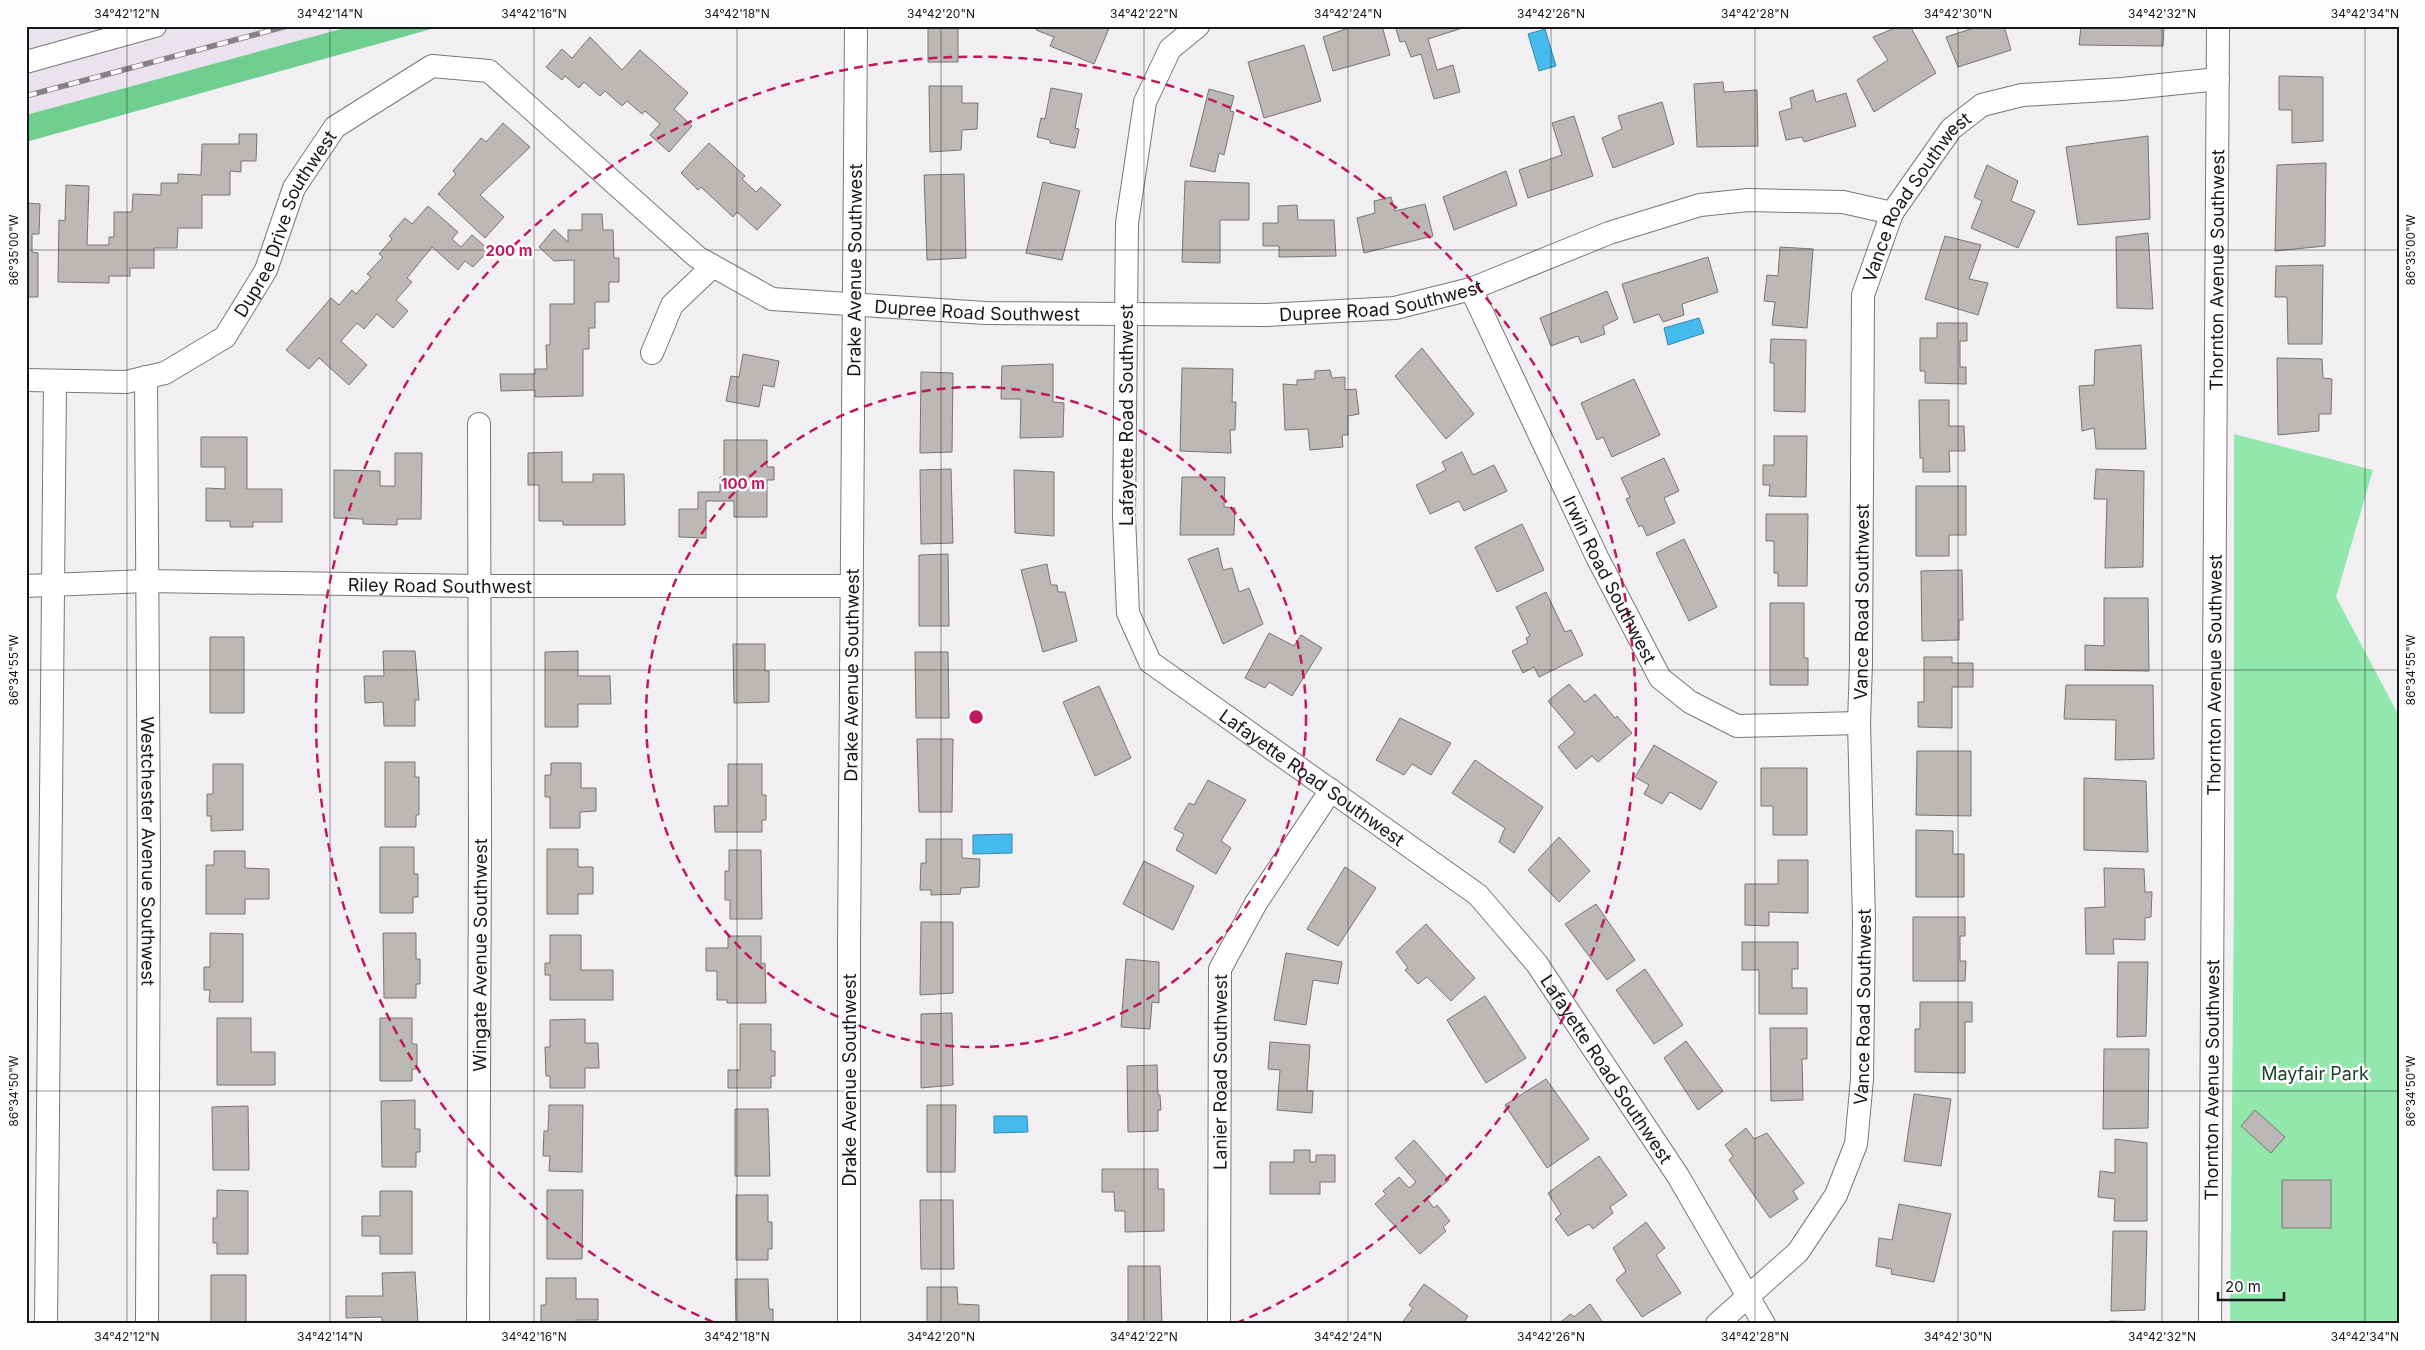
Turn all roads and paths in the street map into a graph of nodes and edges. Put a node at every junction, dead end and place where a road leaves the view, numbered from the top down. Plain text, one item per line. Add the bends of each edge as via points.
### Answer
1 (155, 26) edge
2 (856, 26) edge
3 (1198, 26) edge
4 (2218, 26) edge
5 (26, 62) edge
6 (2218, 79) junction
7 (1892, 213) junction
8 (713, 266) junction
9 (1471, 290) junction
10 (854, 304) junction
11 (1126, 314) junction
12 (652, 353) dead end
13 (146, 377) junction
14 (26, 380) edge
15 (55, 381) junction
16 (479, 424) dead end
17 (146, 581) junction
18 (53, 584) junction
19 (26, 586) edge
20 (479, 586) junction
21 (852, 586) junction
22 (1858, 723) junction
23 (1331, 790) junction
24 (1749, 1297) junction
25 (46, 1324) edge
26 (147, 1324) edge
27 (478, 1324) edge
28 (849, 1324) edge
29 (1219, 1324) edge
30 (1717, 1324) edge
31 (1764, 1324) edge
32 (2210, 1324) edge

1 - 5 street
2 - 10 street, Drake Avenue Southwest
3 - 11 street, Lafayette Road Southwest via 1170,49 1145,102 1127,223
4 - 6 street, Thornton Avenue Southwest
6 - 7 street, Vance Road Southwest via 2022,95 1982,105 1951,129
6 - 32 street, Thornton Avenue Southwest
7 - 9 street, Dupree Road Southwest via 1843,202 1748,200 1700,205 1610,233
7 - 22 street, Vance Road Southwest via 1863,295
8 - 10 street, Dupree Drive Southwest via 772,298
8 - 12 street via 672,305
8 - 13 street, Dupree Drive Southwest via 697,257 489,71 432,66 335,127 294,188 266,270 225,337 166,373
9 - 11 street, Dupree Road Southwest via 1395,308 1267,315
9 - 22 street, Irwin Road Southwest via 1597,558 1660,678 1690,702 1737,726
10 - 11 street, Dupree Road Southwest via 984,313
10 - 21 street, Drake Avenue Southwest
11 - 23 street, Lafayette Road Southwest via 1124,516 1128,613 1150,662
13 - 15 street, Dupree Drive Southwest via 126,382
13 - 17 street, Westchester Avenue Southwest
14 - 15 street, Dupree Drive Southwest
15 - 18 street
16 - 20 street, Wingate Avenue Southwest
17 - 18 street, Riley Road Southwest
17 - 20 street, Riley Road Southwest
17 - 26 street, Westchester Avenue Southwest via 149,858
18 - 19 street, Riley Road Southwest
18 - 25 street
20 - 21 street, Riley Road Southwest
20 - 27 street, Wingate Avenue Southwest
21 - 28 street, Drake Avenue Southwest
22 - 24 street, Vance Road Southwest via 1864,941 1862,1079 1856,1144 1836,1196 1798,1252
23 - 24 street, Lafayette Road Southwest via 1478,895 1536,964 1678,1176
23 - 29 street, Lanier Road Southwest via 1256,903 1220,969
24 - 30 street, Vance Road Southwest
24 - 31 street, Lafayette Road Southwest

